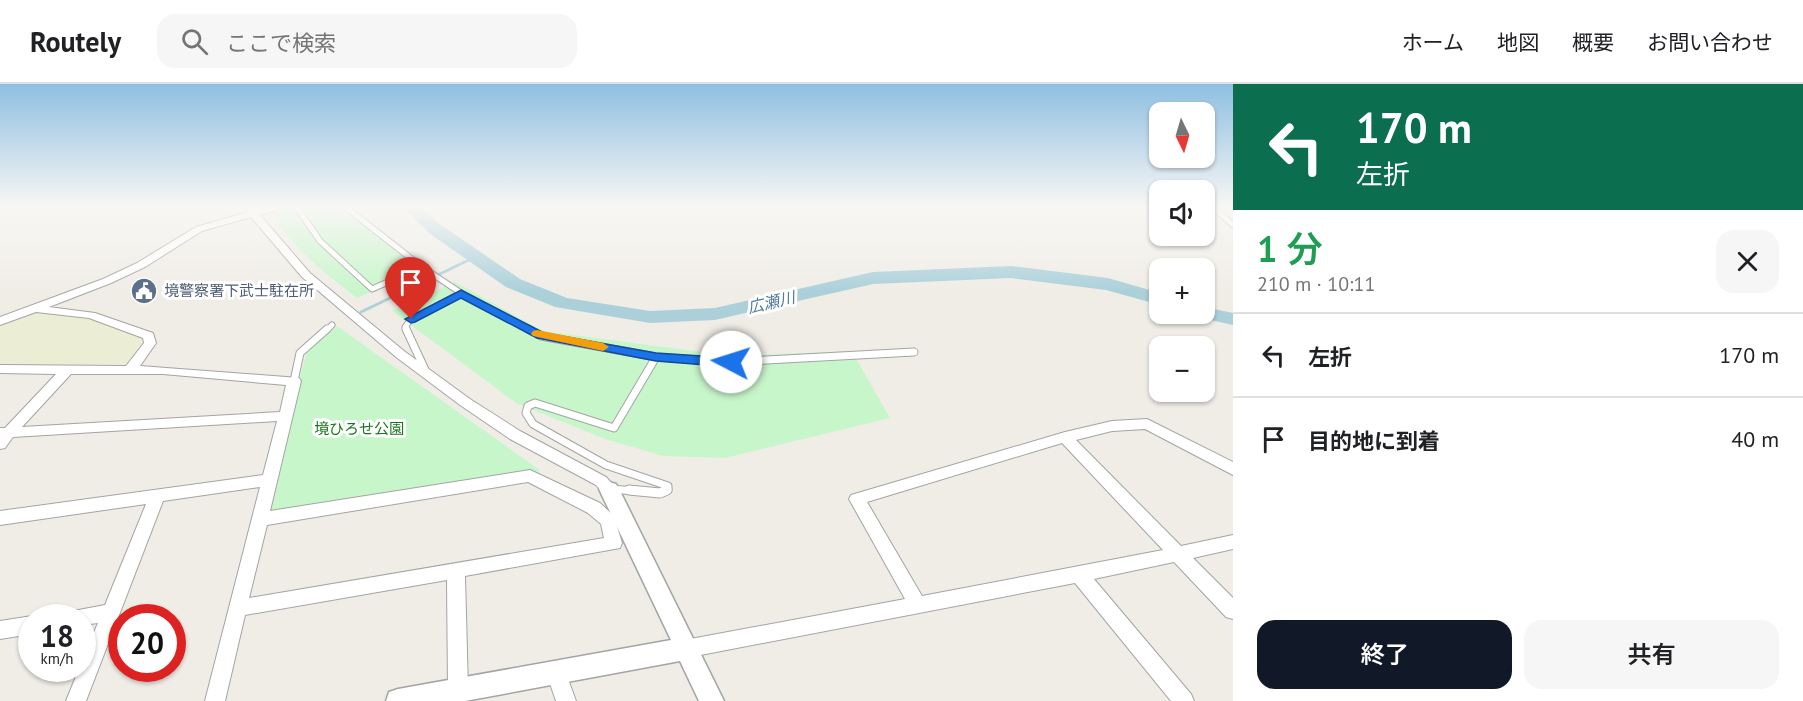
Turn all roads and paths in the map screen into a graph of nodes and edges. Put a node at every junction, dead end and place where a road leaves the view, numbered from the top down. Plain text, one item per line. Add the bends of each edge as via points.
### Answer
1 (189, 235) edge
2 (275, 235) edge
3 (316, 235) edge
4 (381, 235) edge
5 (422, 267) junction
6 (461, 293) junction
7 (34, 309) junction
8 (0, 321) edge
9 (332, 325) dead end
10 (914, 352) dead end
11 (656, 357) junction
12 (0, 369) edge
13 (68, 369) junction
14 (130, 370) junction
15 (427, 374) junction
16 (294, 381) junction
17 (286, 416) junction
18 (4, 432) edge
19 (1065, 437) junction
20 (0, 444) edge
21 (1233, 469) edge
22 (269, 480) junction
23 (609, 489) junction
24 (158, 497) junction
25 (0, 518) edge
26 (258, 520) junction
27 (1233, 542) edge
28 (1176, 553) junction
29 (456, 571) junction
30 (1079, 574) junction
31 (114, 604) edge
32 (918, 606) junction
33 (240, 608) junction
34 (1233, 610) edge
35 (108, 620) edge
36 (18, 627) edge
37 (0, 630) edge
38 (686, 649) junction
39 (556, 672) junction
40 (458, 690) junction
41 (76, 701) edge
42 (215, 701) edge
43 (398, 701) edge
44 (566, 701) edge
45 (712, 701) edge
46 (1184, 701) edge

1 - 7 street via 125,273
2 - 15 street via 306,275
3 - 5 lane via 372,289
4 - 5 lane
5 - 6 lane
6 - 11 lane via 541,336
6 - 15 lane via 411,319 405,327
7 - 8 street
7 - 14 street via 91,315 149,336 150,343
9 - 16 lane via 300,353
10 - 11 lane via 731,362
11 - 23 lane via 614,428 536,403 528,406 526,413 533,424 606,465 669,486 660,493
12 - 13 street
13 - 14 street
13 - 18 street
14 - 16 street
15 - 23 street via 515,435
16 - 17 street
17 - 18 street
17 - 22 street
18 - 20 street
19 - 21 street via 1112,426 1147,424
19 - 28 street
19 - 32 street via 857,499
22 - 24 street
22 - 26 street
23 - 38 street
24 - 25 street
24 - 31 street
26 - 29 street via 530,476 594,508 608,521 614,543
26 - 33 street
27 - 28 street
28 - 30 street
28 - 34 street
29 - 33 street
29 - 40 street
30 - 32 street
30 - 46 street
32 - 38 street
33 - 42 street
35 - 41 street
36 - 37 street
38 - 39 street
38 - 45 street
39 - 40 street
39 - 44 street
40 - 43 street

